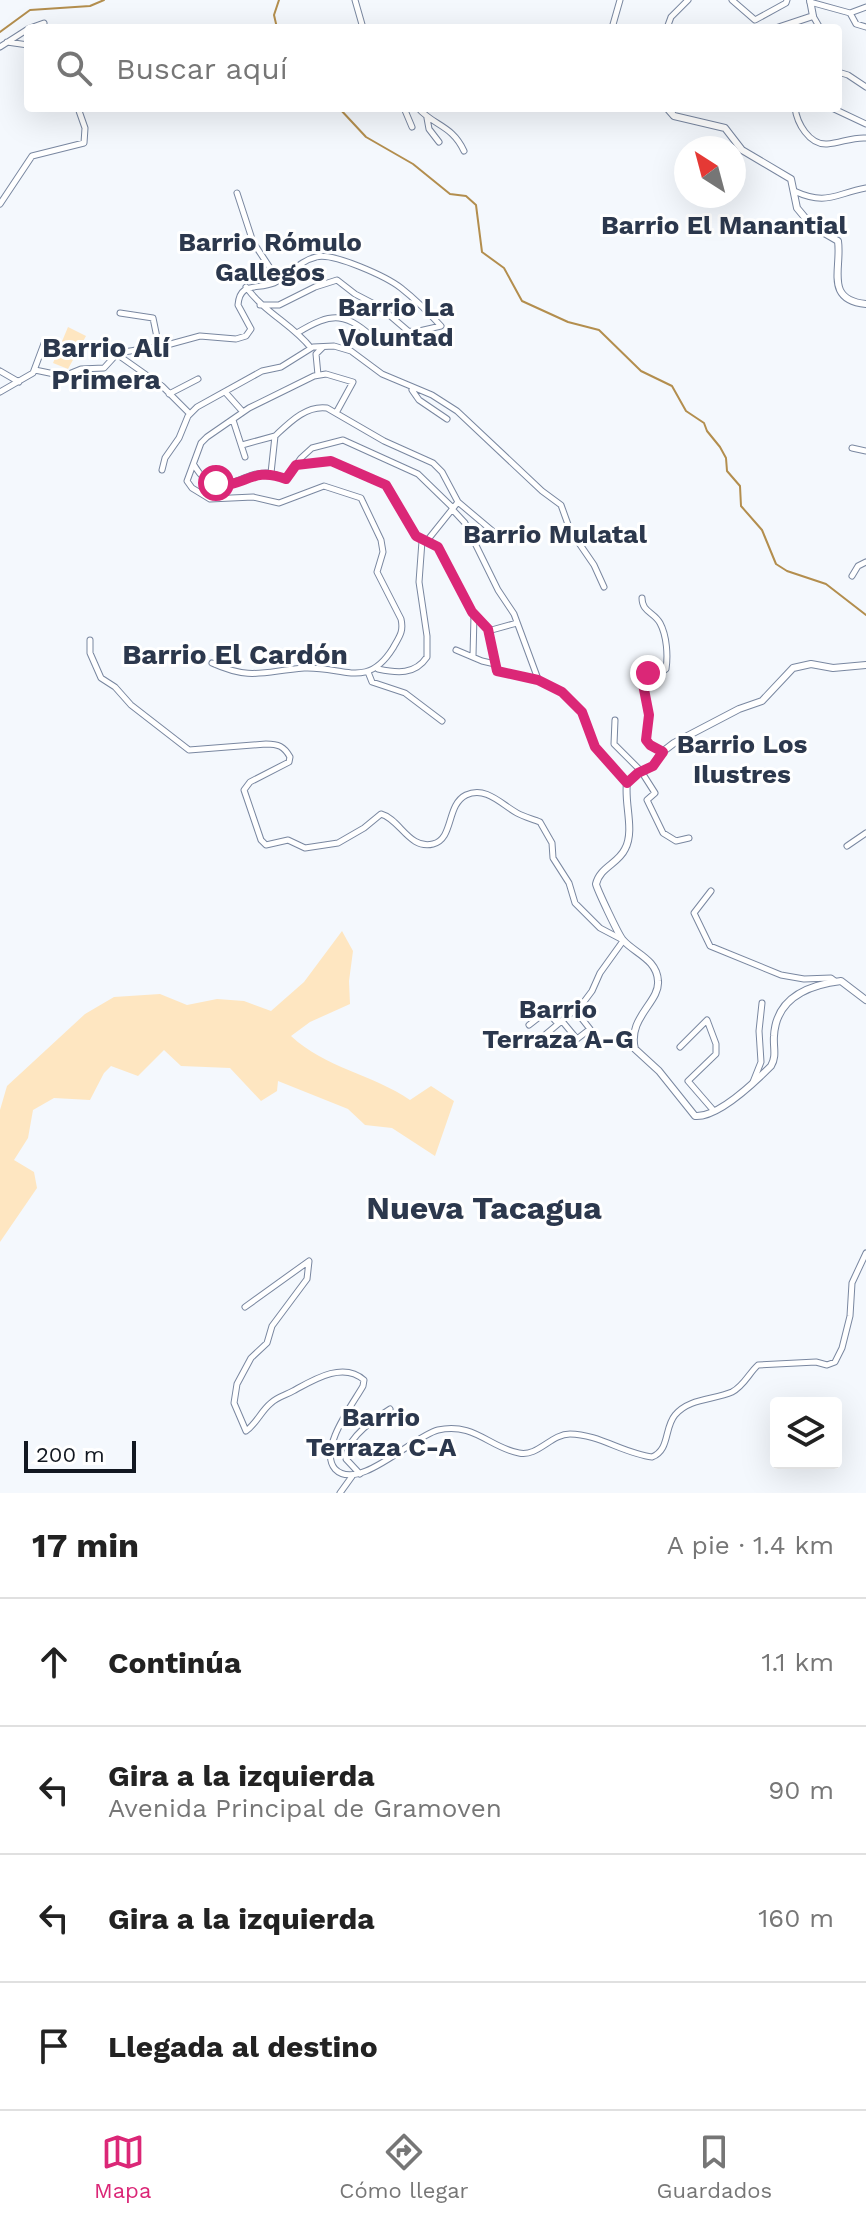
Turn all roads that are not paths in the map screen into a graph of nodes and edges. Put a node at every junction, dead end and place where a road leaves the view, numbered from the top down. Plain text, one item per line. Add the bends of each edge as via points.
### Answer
1 (355, 0) edge
2 (620, 0) edge
3 (688, 0) edge
4 (732, 0) edge
5 (787, 0) edge
6 (810, 1) edge
7 (820, 2) edge
8 (866, 7) edge
9 (850, 13) junction
10 (813, 16) junction
11 (44, 23) dead end
12 (41, 24) edge
13 (362, 24) edge
14 (613, 24) edge
15 (668, 24) edge
16 (789, 24) edge
17 (818, 24) edge
18 (866, 27) edge
19 (24, 31) edge
20 (7, 42) junction
21 (24, 44) edge
22 (0, 47) edge
23 (842, 73) edge
24 (866, 87) edge
25 (79, 112) edge
26 (406, 112) edge
27 (422, 112) edge
28 (670, 112) edge
29 (796, 112) edge
30 (840, 112) edge
31 (427, 118) junction
32 (866, 124) edge
33 (412, 127) dead end
34 (866, 138) edge
35 (439, 142) dead end
36 (464, 151) dead end
37 (866, 188) edge
38 (794, 191) junction
39 (237, 193) dead end
40 (0, 204) edge
41 (278, 280) junction
42 (246, 287) junction
43 (866, 304) edge
44 (260, 305) junction
45 (120, 313) dead end
46 (297, 333) junction
47 (45, 341) dead end
48 (378, 342) dead end
49 (325, 346) junction
50 (159, 347) junction
51 (311, 348) junction
52 (117, 355) junction
53 (35, 370) junction
54 (0, 371) edge
55 (318, 375) junction
56 (198, 379) dead end
57 (19, 382) junction
58 (411, 387) junction
59 (0, 392) edge
60 (226, 393) junction
61 (169, 394) junction
62 (243, 412) junction
63 (336, 413) junction
64 (190, 414) junction
65 (447, 419) dead end
66 (233, 420) junction
67 (275, 436) junction
68 (242, 445) junction
69 (852, 448) dead end
70 (866, 451) edge
71 (245, 457) dead end
72 (193, 464) junction
73 (296, 465) junction
74 (162, 470) dead end
75 (271, 473) junction
76 (458, 502) junction
77 (452, 509) junction
78 (496, 534) dead end
79 (424, 541) junction
80 (866, 562) edge
81 (852, 576) dead end
82 (604, 587) dead end
83 (642, 598) dead end
84 (474, 615) junction
85 (517, 623) junction
86 (488, 631) junction
87 (90, 640) dead end
88 (456, 650) dead end
89 (473, 656) junction
90 (212, 663) dead end
91 (495, 664) junction
92 (866, 665) edge
93 (377, 668) junction
94 (368, 672) junction
95 (538, 680) junction
96 (615, 720) dead end
97 (442, 721) dead end
98 (663, 752) junction
99 (641, 771) junction
100 (627, 783) junction
101 (866, 833) edge
102 (689, 838) dead end
103 (847, 846) dead end
104 (711, 891) dead end
105 (623, 940) junction
106 (835, 981) junction
107 (866, 1000) edge
108 (762, 1003) dead end
109 (575, 1010) junction
110 (560, 1023) junction
111 (529, 1025) dead end
112 (539, 1040) dead end
113 (680, 1047) dead end
114 (752, 1083) junction
115 (714, 1111) junction
116 (866, 1253) edge
117 (245, 1307) dead end
118 (390, 1409) dead end
119 (353, 1475) junction
120 (361, 1475) junction
121 (340, 1493) edge

1 - 13 street
2 - 14 street
3 - 15 street
4 - 5 street via 757,20
6 - 7 street
6 - 10 street
7 - 9 street
8 - 9 street
9 - 18 street via 856,24
10 - 16 street
10 - 17 street
11 - 12 street
19 - 20 street
20 - 21 street
20 - 22 street
23 - 24 street
25 - 40 street via 84,143 32,156
26 - 33 street
27 - 31 street
28 - 38 street via 725,128 742,150 790,177
29 - 34 street via 801,127 821,143
30 - 32 street
31 - 35 street
31 - 36 street via 453,132
37 - 38 street via 821,200
38 - 43 street via 795,205 805,219 838,241 839,289 851,301
39 - 41 street via 253,242
41 - 42 street
41 - 44 street via 316,256 337,258 395,284 441,326 408,331 337,280 279,305
42 - 44 street
42 - 50 street via 238,305 250,326 246,336 200,336
44 - 46 street
45 - 50 street via 153,318
46 - 48 street via 334,316
46 - 51 street
47 - 53 street
49 - 51 street
49 - 55 street via 316,354
49 - 58 street via 351,351
50 - 52 street
51 - 60 street
52 - 53 street via 104,368 64,376
52 - 61 street
53 - 57 street
54 - 57 street
55 - 62 street
55 - 63 street via 353,382
56 - 61 street
57 - 59 street
58 - 65 street via 419,400
58 - 82 street via 457,411 559,503
60 - 62 street
60 - 64 street
61 - 64 street
62 - 66 street
63 - 67 street via 315,408
63 - 76 street via 437,466
64 - 74 street
66 - 68 street
66 - 72 street via 203,440
67 - 68 street
67 - 75 street
68 - 71 street
69 - 70 street
72 - 75 street via 207,479 226,485
72 - 93 street via 188,483 210,499 253,497 283,503 324,486 361,498 381,540 377,572 403,627
73 - 75 street via 286,479
73 - 77 street via 312,448 346,441 418,474
73 - 79 street via 331,461 384,483
76 - 77 street
76 - 78 street
77 - 79 street
77 - 85 street via 465,523
79 - 84 street via 440,550
79 - 93 street via 419,582 427,657 405,672
80 - 81 street
83 - 98 street via 644,609 661,625 666,648 666,669 642,679 649,715 646,740
84 - 86 street
84 - 89 street
85 - 86 street
85 - 95 street
86 - 91 street
87 - 105 street via 101,678 189,750 276,744 287,750 289,762 244,790 266,845 288,840 305,848 338,843 381,814 414,841 435,844 459,800 487,794 540,822 575,903 600,928
88 - 89 street
89 - 91 street
90 - 94 street via 251,674 305,668
91 - 95 street via 501,674
92 - 98 street via 797,666 762,701 691,733
93 - 94 street
94 - 97 street via 372,682 402,691
95 - 100 street via 562,692 582,712 595,747
96 - 99 street via 614,744
98 - 99 street via 653,766
99 - 100 street
99 - 102 street via 655,793 647,800 663,833 676,841
100 - 105 street via 627,846 596,884
101 - 103 street
104 - 106 street via 694,913 710,946 781,975
105 - 109 street
105 - 115 street via 645,957 659,982 637,1025 635,1049 664,1076 692,1114 702,1117
106 - 107 street via 843,981
106 - 114 street via 798,992 787,1002 774,1031 775,1059
108 - 114 street via 761,1062
109 - 110 street
109 - 110 street via 590,1029 577,1039
110 - 111 street via 547,1011
110 - 112 street
113 - 115 street via 707,1020 716,1054 688,1081
114 - 115 street
116 - 120 street via 852,1283 850,1316 835,1362 758,1365 735,1391 680,1410 656,1456 572,1434 520,1454 472,1432 441,1430
117 - 119 street via 309,1261 307,1279 241,1374 234,1403 246,1431 271,1403 312,1380 339,1372 360,1376 363,1386 332,1444 336,1469
118 - 120 street via 347,1449 346,1459
119 - 120 street
119 - 121 street

